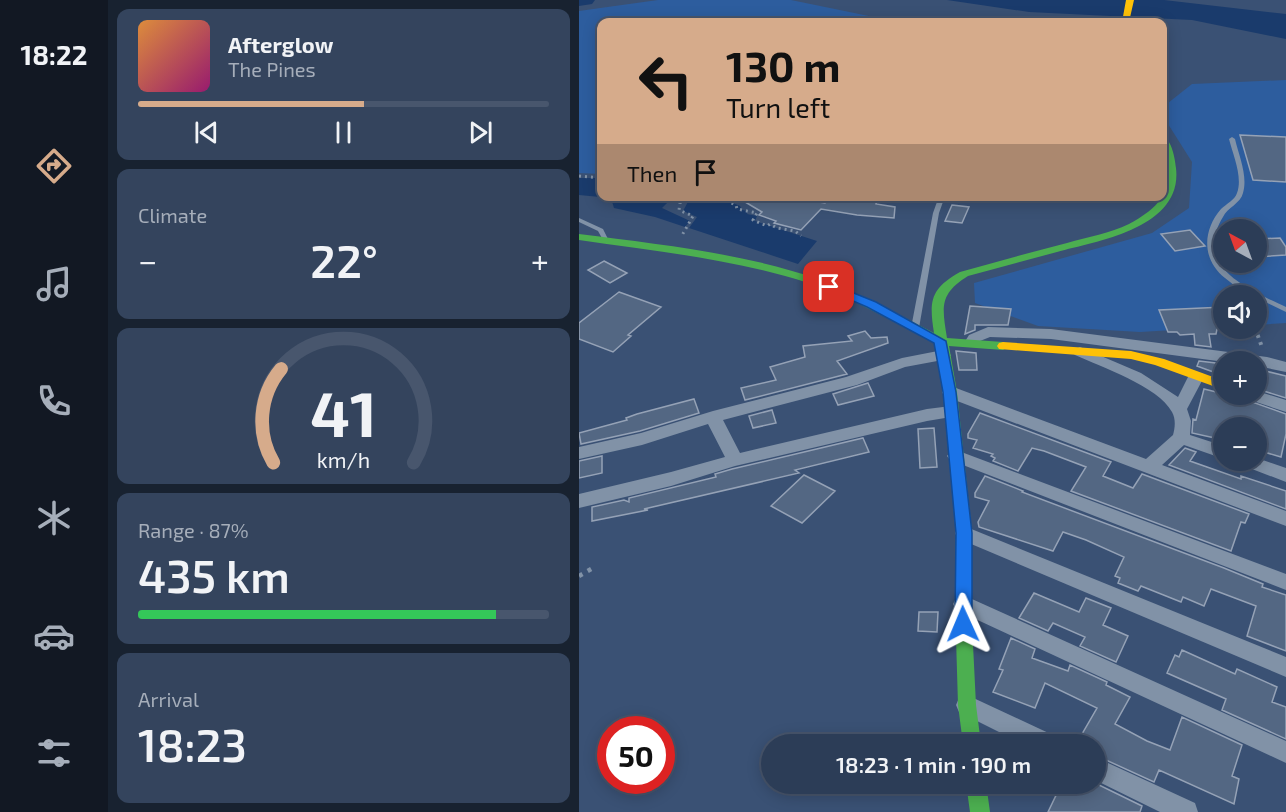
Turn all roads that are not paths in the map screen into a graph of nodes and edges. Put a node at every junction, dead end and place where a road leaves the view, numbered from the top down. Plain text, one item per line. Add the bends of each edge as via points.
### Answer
1 (1130, 0) edge
2 (1127, 18) edge
3 (1232, 139) dead end
4 (1167, 150) edge
5 (1167, 194) edge
6 (940, 201) edge
7 (1164, 201) edge
8 (579, 220) edge
9 (579, 237) edge
10 (605, 239) junction
11 (1286, 310) edge
12 (915, 328) junction
13 (972, 343) junction
14 (941, 348) junction
15 (1080, 352) junction
16 (1286, 367) edge
17 (1196, 377) junction
18 (1213, 382) edge
19 (949, 392) junction
20 (1267, 400) edge
21 (1286, 406) edge
22 (1179, 409) junction
23 (951, 412) junction
24 (713, 417) junction
25 (1181, 438) junction
26 (1213, 449) edge
27 (579, 453) edge
28 (956, 456) junction
29 (735, 459) junction
30 (1148, 468) junction
31 (1267, 468) edge
32 (1286, 475) edge
33 (579, 501) edge
34 (1286, 519) edge
35 (964, 533) junction
36 (1286, 582) edge
37 (963, 604) junction
38 (1286, 668) edge
39 (967, 705) junction
40 (971, 734) edge
41 (1026, 734) edge
42 (1286, 752) edge
43 (1106, 773) edge
44 (978, 794) edge
45 (980, 812) edge
46 (1186, 812) edge

1 - 2 main road
3 - 11 lane via 1242,179 1241,195 1222,212 1211,230 1211,256 1215,266 1229,279
4 - 5 main road via 1171,185
6 - 12 lane
7 - 14 main road via 1152,215 1104,237 978,269 954,279 945,286 936,307
8 - 10 lane via 601,230
9 - 10 main road
10 - 12 main road via 676,250 813,281 846,292
12 - 14 main road
13 - 14 main road
13 - 15 main road
13 - 16 street via 974,338 989,332 1051,334
14 - 19 main road
14 - 24 street via 851,381
15 - 17 main road via 1131,355
15 - 22 street via 1145,383
17 - 18 main road
17 - 22 street
19 - 23 main road
19 - 30 street
20 - 21 street
22 - 25 street via 1183,420
23 - 28 main road
23 - 29 street
24 - 27 street
24 - 29 street
25 - 26 street
25 - 30 street
28 - 35 main road
28 - 36 street
29 - 33 street
30 - 34 street
31 - 32 street
35 - 37 main road
35 - 38 street
37 - 39 main road
37 - 42 street
39 - 40 main road
39 - 41 street
43 - 46 street
44 - 45 main road

